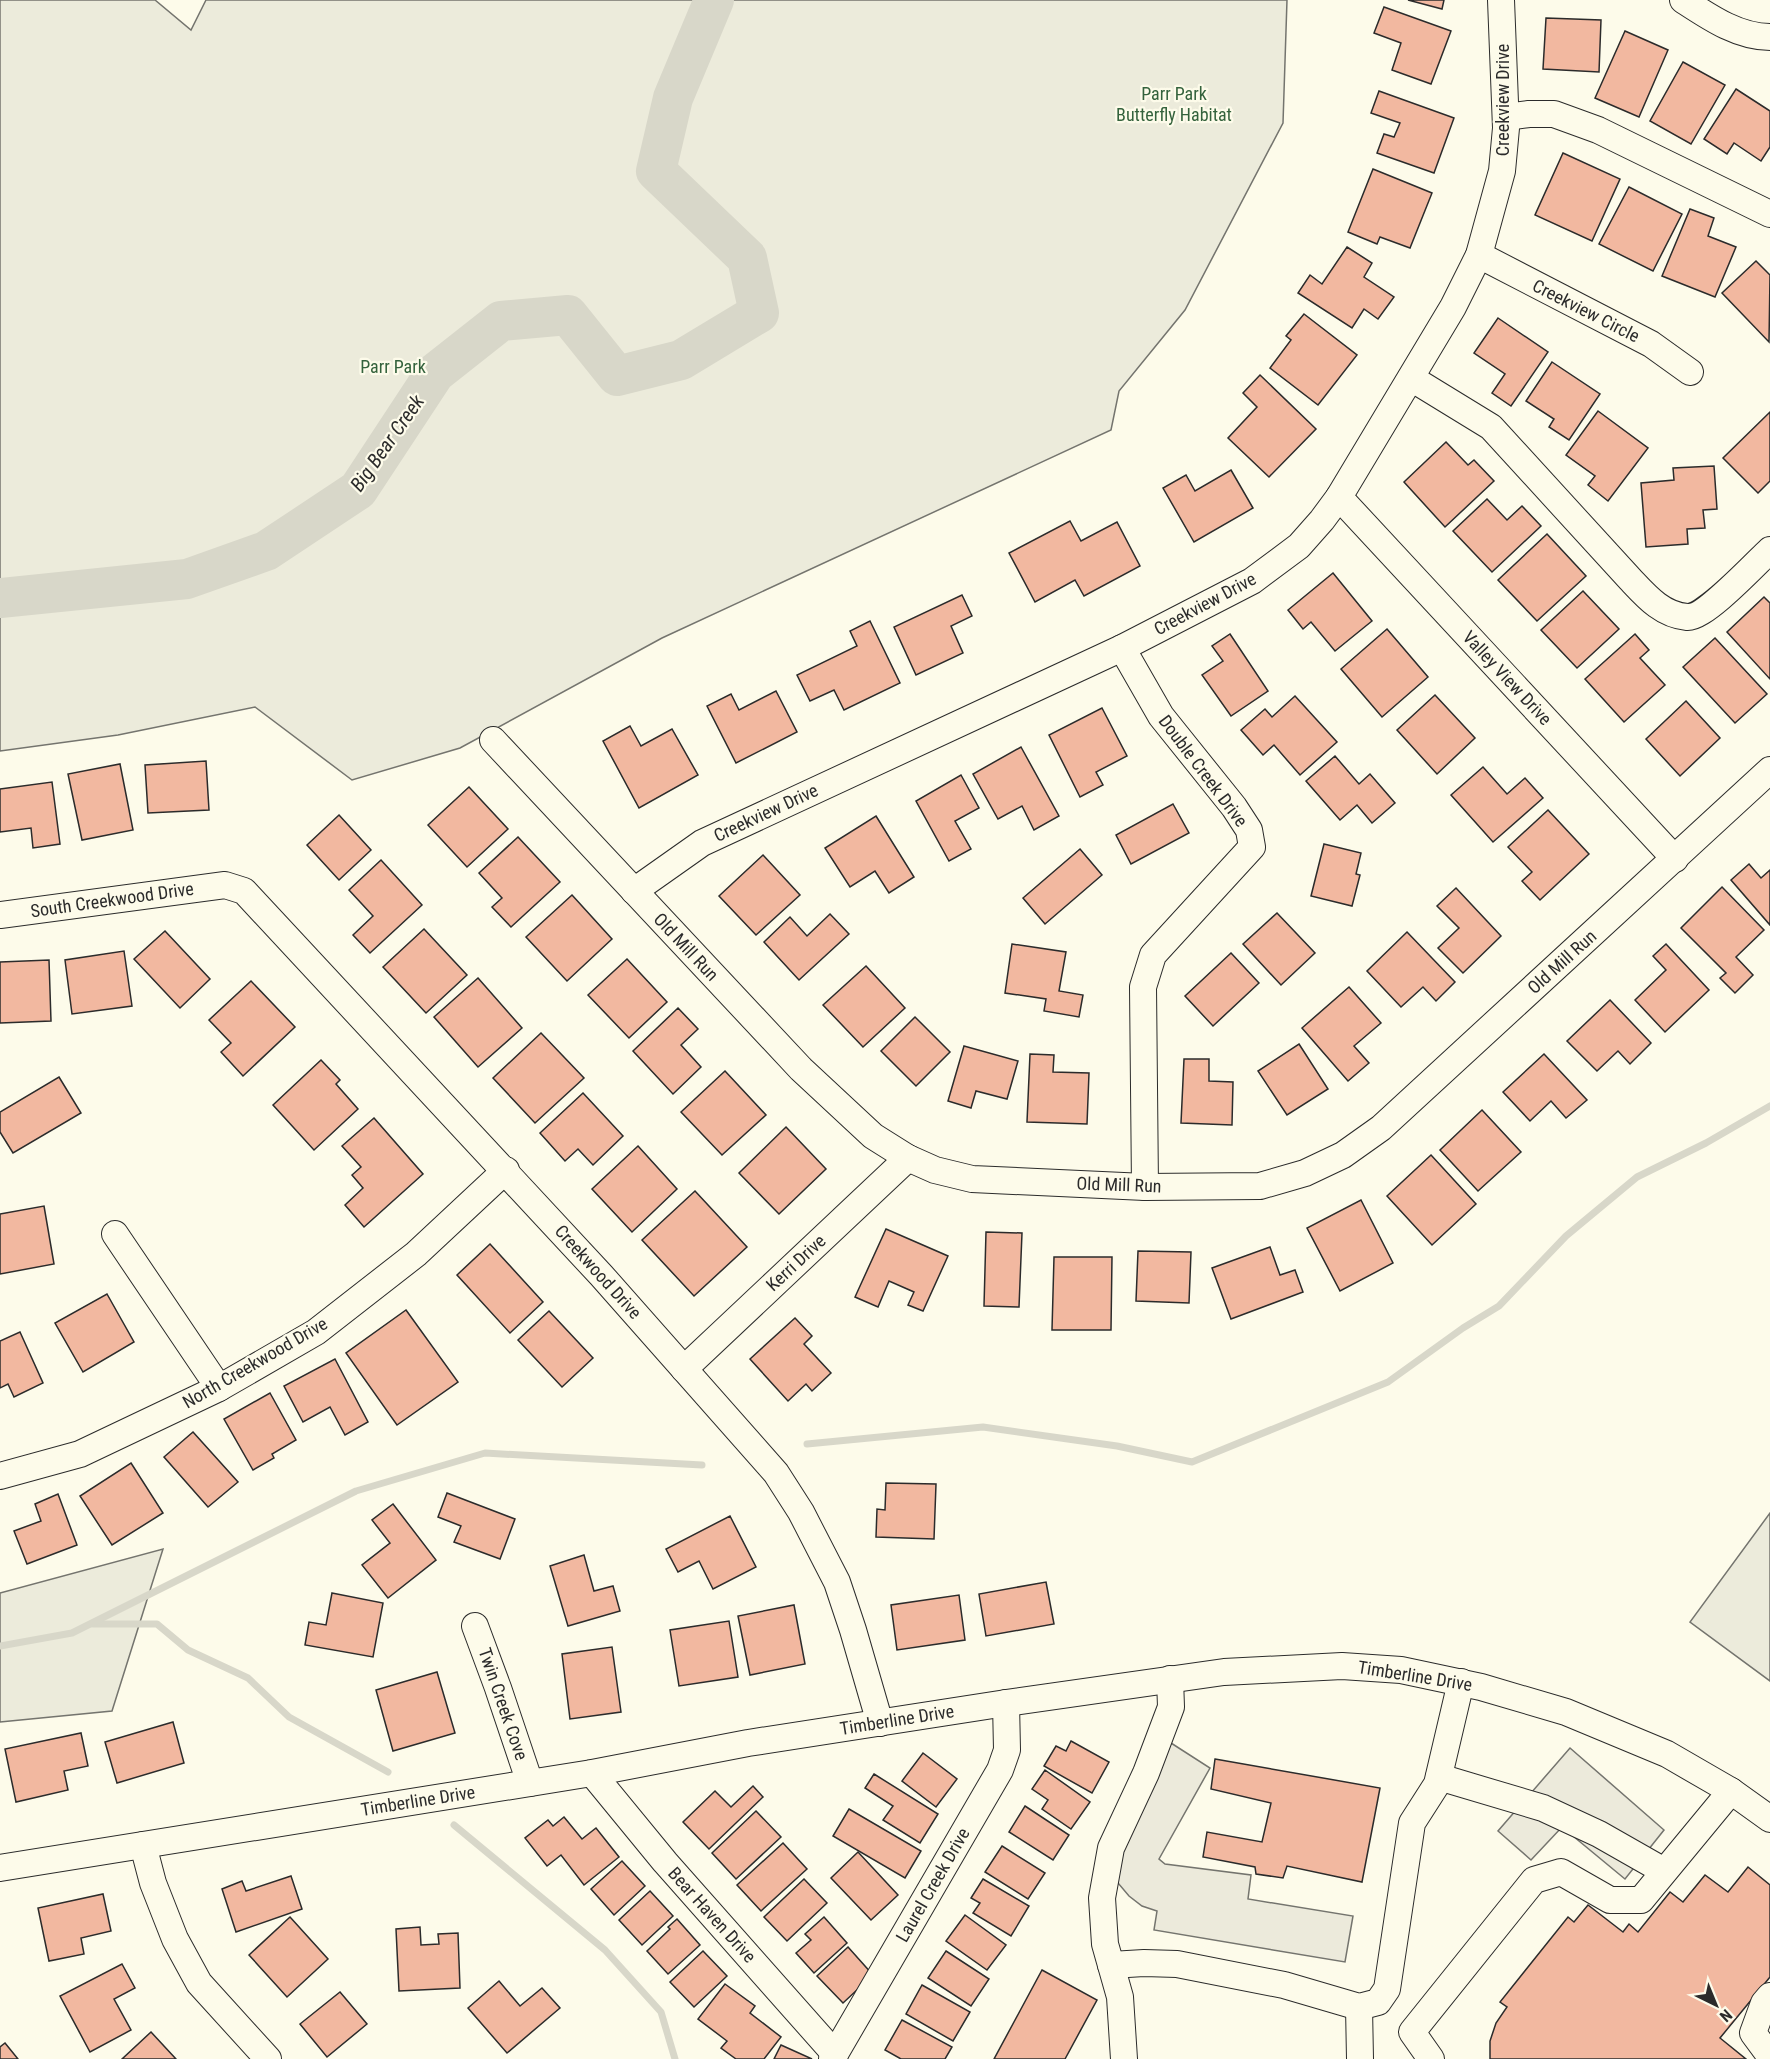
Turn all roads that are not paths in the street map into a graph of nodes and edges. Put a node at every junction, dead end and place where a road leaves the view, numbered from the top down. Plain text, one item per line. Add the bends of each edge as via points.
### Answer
1 (1501, 0) edge
2 (1683, 0) edge
3 (1770, 37) edge
4 (1506, 117) junction
5 (1770, 214) edge
6 (1479, 255) junction
7 (1690, 372) dead end
8 (1411, 378) junction
9 (1339, 497) junction
10 (1770, 550) edge
11 (1122, 648) junction
12 (493, 740) dead end
13 (1770, 770) edge
14 (1675, 859) junction
15 (225, 885) joint
16 (634, 891) junction
17 (0, 915) edge
18 (908, 1158) junction
19 (506, 1170) junction
20 (1145, 1187) junction
21 (115, 1234) dead end
22 (684, 1369) junction
23 (219, 1388) junction
24 (0, 1476) edge
25 (475, 1626) dead end
26 (1170, 1679) junction
27 (1461, 1683) junction
28 (1006, 1703) junction
29 (880, 1722) junction
30 (592, 1773) junction
31 (1439, 1777) junction
32 (530, 1783) junction
33 (1731, 1791) junction
34 (1770, 1819) edge
35 (143, 1845) junction
36 (0, 1868) edge
37 (1664, 1871) junction
38 (1111, 1965) junction
39 (1770, 1996) edge
40 (1359, 2007) junction
41 (1770, 2056) edge
42 (834, 2057) edge
43 (268, 2059) edge
44 (1124, 2059) edge
45 (1360, 2059) edge
46 (1431, 2059) edge

1 - 4 street, Creekview Drive
2 - 3 street via 1719,23
4 - 5 street via 1554,114 1598,130
4 - 6 street, Creekview Drive via 1502,171
6 - 7 street, Creekview Circle via 1652,344
6 - 8 street, Creekview Drive
8 - 9 street, Creekview Drive
8 - 10 street via 1491,427 1630,579 1667,612 1689,618 1705,611
9 - 11 street, Creekview Drive via 1299,546 1252,581
9 - 14 street, Valley View Drive
11 - 16 street, Creekview Drive via 702,843
11 - 20 street, Double Creek Drive via 1161,716 1234,807 1249,830 1252,847 1153,955 1143,987
12 - 16 street, Old Mill Run
13 - 14 street, Old Mill Run
14 - 20 street, Old Mill Run via 1381,1128 1342,1155 1305,1173 1260,1186
15 - 17 street, South Creekwood Drive
15 - 19 street, Creekwood Drive via 244,891
16 - 18 street, Old Mill Run via 801,1069 873,1136
18 - 20 street, Old Mill Run via 972,1179
18 - 22 street, Kerri Drive
19 - 22 street, Creekwood Drive
19 - 23 street, North Creekwood Drive via 416,1254 316,1332
21 - 23 street
22 - 29 street, Creekwood Drive via 776,1473 801,1512 837,1582
23 - 24 street, North Creekwood Drive via 80,1454
25 - 32 street, Twin Creek Cove
26 - 27 street, Timberline Drive via 1342,1666 1401,1670
26 - 28 street, Timberline Drive
26 - 38 street via 1171,1707 1111,1848 1102,1898 1105,1944
27 - 31 street
27 - 33 street, Timberline Drive via 1566,1712 1667,1754
28 - 29 street, Timberline Drive
28 - 42 street, Laurel Creek Drive via 1007,1750 1000,1770
29 - 30 street, Timberline Drive
30 - 32 street, Timberline Drive
30 - 42 street, Bear Haven Drive
31 - 37 street via 1543,1808
31 - 40 street via 1412,1822 1387,1989 1378,2002
32 - 35 street, Timberline Drive
33 - 34 street, Timberline Drive
33 - 37 street
35 - 36 street, Timberline Drive
35 - 43 street via 175,1939 199,1983
37 - 46 street via 1641,1900 1610,1900 1561,1872 1534,1880 1412,2032
38 - 40 street via 1177,1964 1284,1985
38 - 44 street via 1120,1997
39 - 41 street via 1753,2033
40 - 45 street

